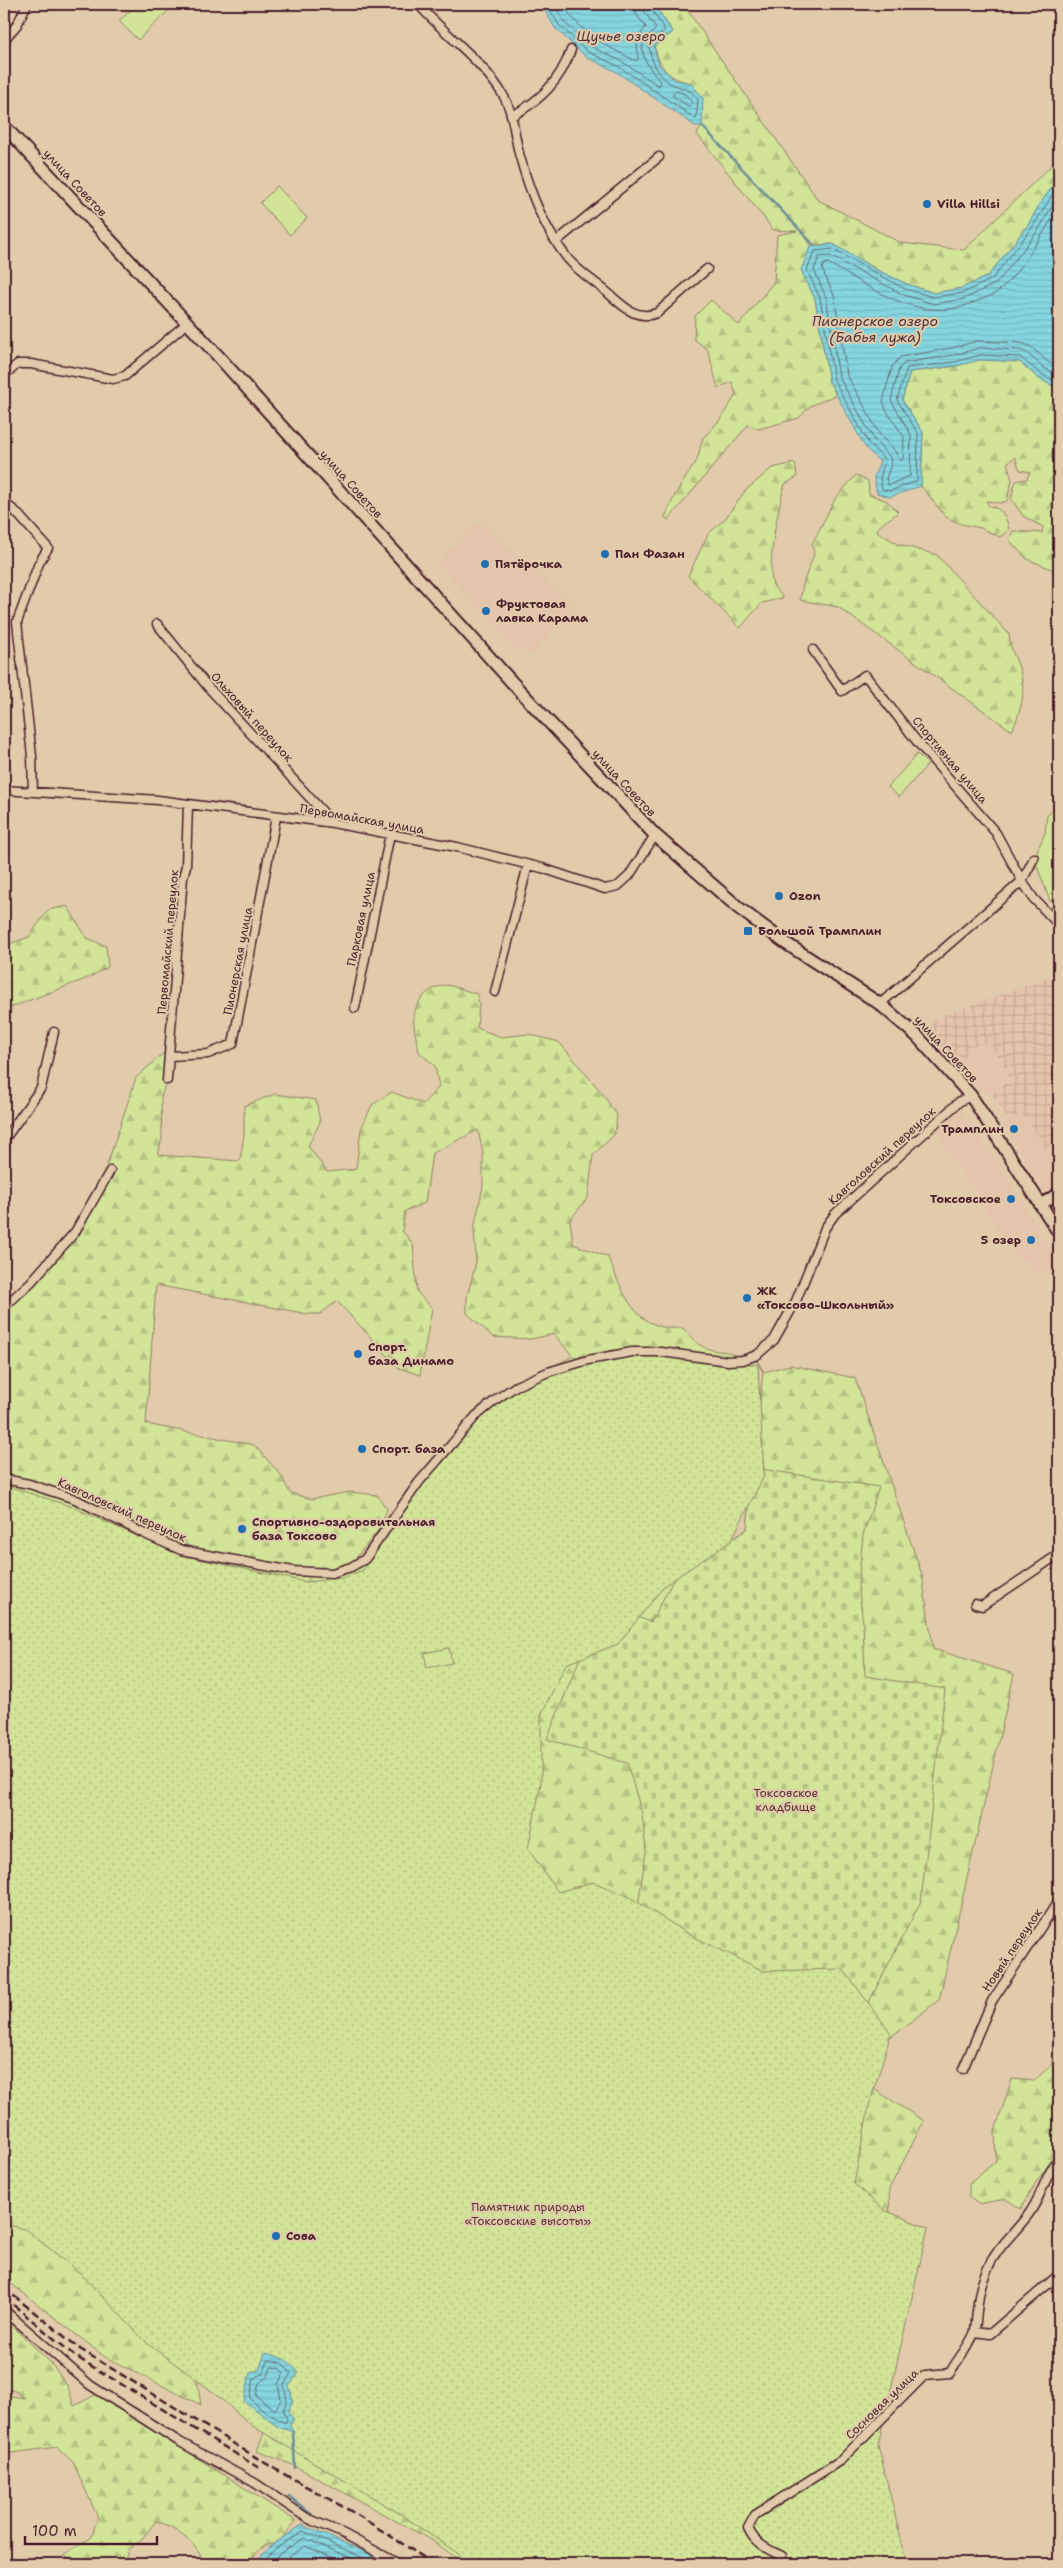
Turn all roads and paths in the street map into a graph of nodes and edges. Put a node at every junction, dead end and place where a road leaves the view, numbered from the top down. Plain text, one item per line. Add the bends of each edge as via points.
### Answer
1 (27, 4) edge
2 (418, 4) edge
3 (4, 40) edge
4 (571, 50) dead end
5 (512, 116) junction
6 (4, 126) edge
7 (660, 157) dead end
8 (557, 241) junction
9 (707, 269) dead end
10 (187, 323) junction
11 (4, 375) edge
12 (4, 503) edge
13 (157, 624) dead end
14 (813, 650) dead end
15 (4, 790) edge
16 (33, 792) junction
17 (188, 805) junction
18 (276, 817) junction
19 (333, 823) junction
20 (390, 834) junction
21 (655, 835) junction
22 (1034, 858) dead end
23 (528, 865) junction
24 (1022, 881) junction
25 (1059, 924) edge
26 (495, 992) dead end
27 (880, 1004) junction
28 (355, 1008) dead end
29 (54, 1032) dead end
30 (170, 1056) junction
31 (168, 1080) dead end
32 (971, 1096) junction
33 (4, 1140) edge
34 (110, 1171) dead end
35 (1059, 1193) edge
36 (1040, 1205) junction
37 (1059, 1233) edge
38 (4, 1307) edge
39 (4, 1479) edge
40 (1059, 1554) edge
41 (975, 1604) dead end
42 (1059, 1900) edge
43 (963, 2069) dead end
44 (1059, 2158) edge
45 (1059, 2276) edge
46 (4, 2310) edge
47 (975, 2332) junction
48 (782, 2556) dead end
49 (400, 2564) edge

1 - 3 street via 17,25
2 - 5 street via 503,95
4 - 5 street via 553,86 534,104
5 - 8 street via 526,182
6 - 10 main road, улица Советов
7 - 8 street
8 - 9 street via 569,260 628,310 642,316 657,314
10 - 11 street via 125,376 112,379 32,364 18,364
10 - 21 main road, улица Советов via 519,690
12 - 16 street via 48,548 39,563 17,622
13 - 19 street, Ольховый переулок via 208,687
14 - 24 street, Спортивная улица via 842,691 865,675 996,833
15 - 16 street, Первомайская улица
16 - 17 street, Первомайская улица
17 - 18 street, Первомайская улица
17 - 30 street, Первомайский переулок
18 - 19 street, Первомайская улица
18 - 30 street, Пионерская улица via 233,1044 208,1054
19 - 20 street, Первомайская улица
20 - 23 street, Первомайская улица
20 - 28 street, Парковая улица
21 - 23 street, Первомайская улица via 629,876 618,886 605,889
21 - 27 main road, улица Советов via 725,898 768,931
22 - 24 street
23 - 26 street
24 - 25 street, Спортивная улица via 1034,899
24 - 27 street
27 - 32 main road, улица Советов via 917,1036
29 - 33 street via 41,1088
30 - 31 street, Первомайский переулок
32 - 36 main road, улица Советов
32 - 39 street, Кавголовский переулок via 960,1101 834,1214 825,1228 796,1301 774,1340 757,1355 728,1361 661,1352 632,1352 579,1362 516,1386 476,1416 419,1482 365,1559 351,1568 332,1573 293,1571 181,1550 74,1499
34 - 38 street via 75,1232
35 - 36 street
36 - 37 main road, улица Советов
40 - 41 street via 982,1606
42 - 43 street, Новый переулок via 992,2001
44 - 47 street, Сосновая улица via 1043,2183 1029,2215 1000,2247 987,2269 979,2292
45 - 47 street via 990,2334
46 - 49 street via 90,2385 178,2441 255,2483 307,2518
47 - 48 street, Сосновая улица via 950,2373 925,2375 841,2460 755,2514 748,2528 752,2538

